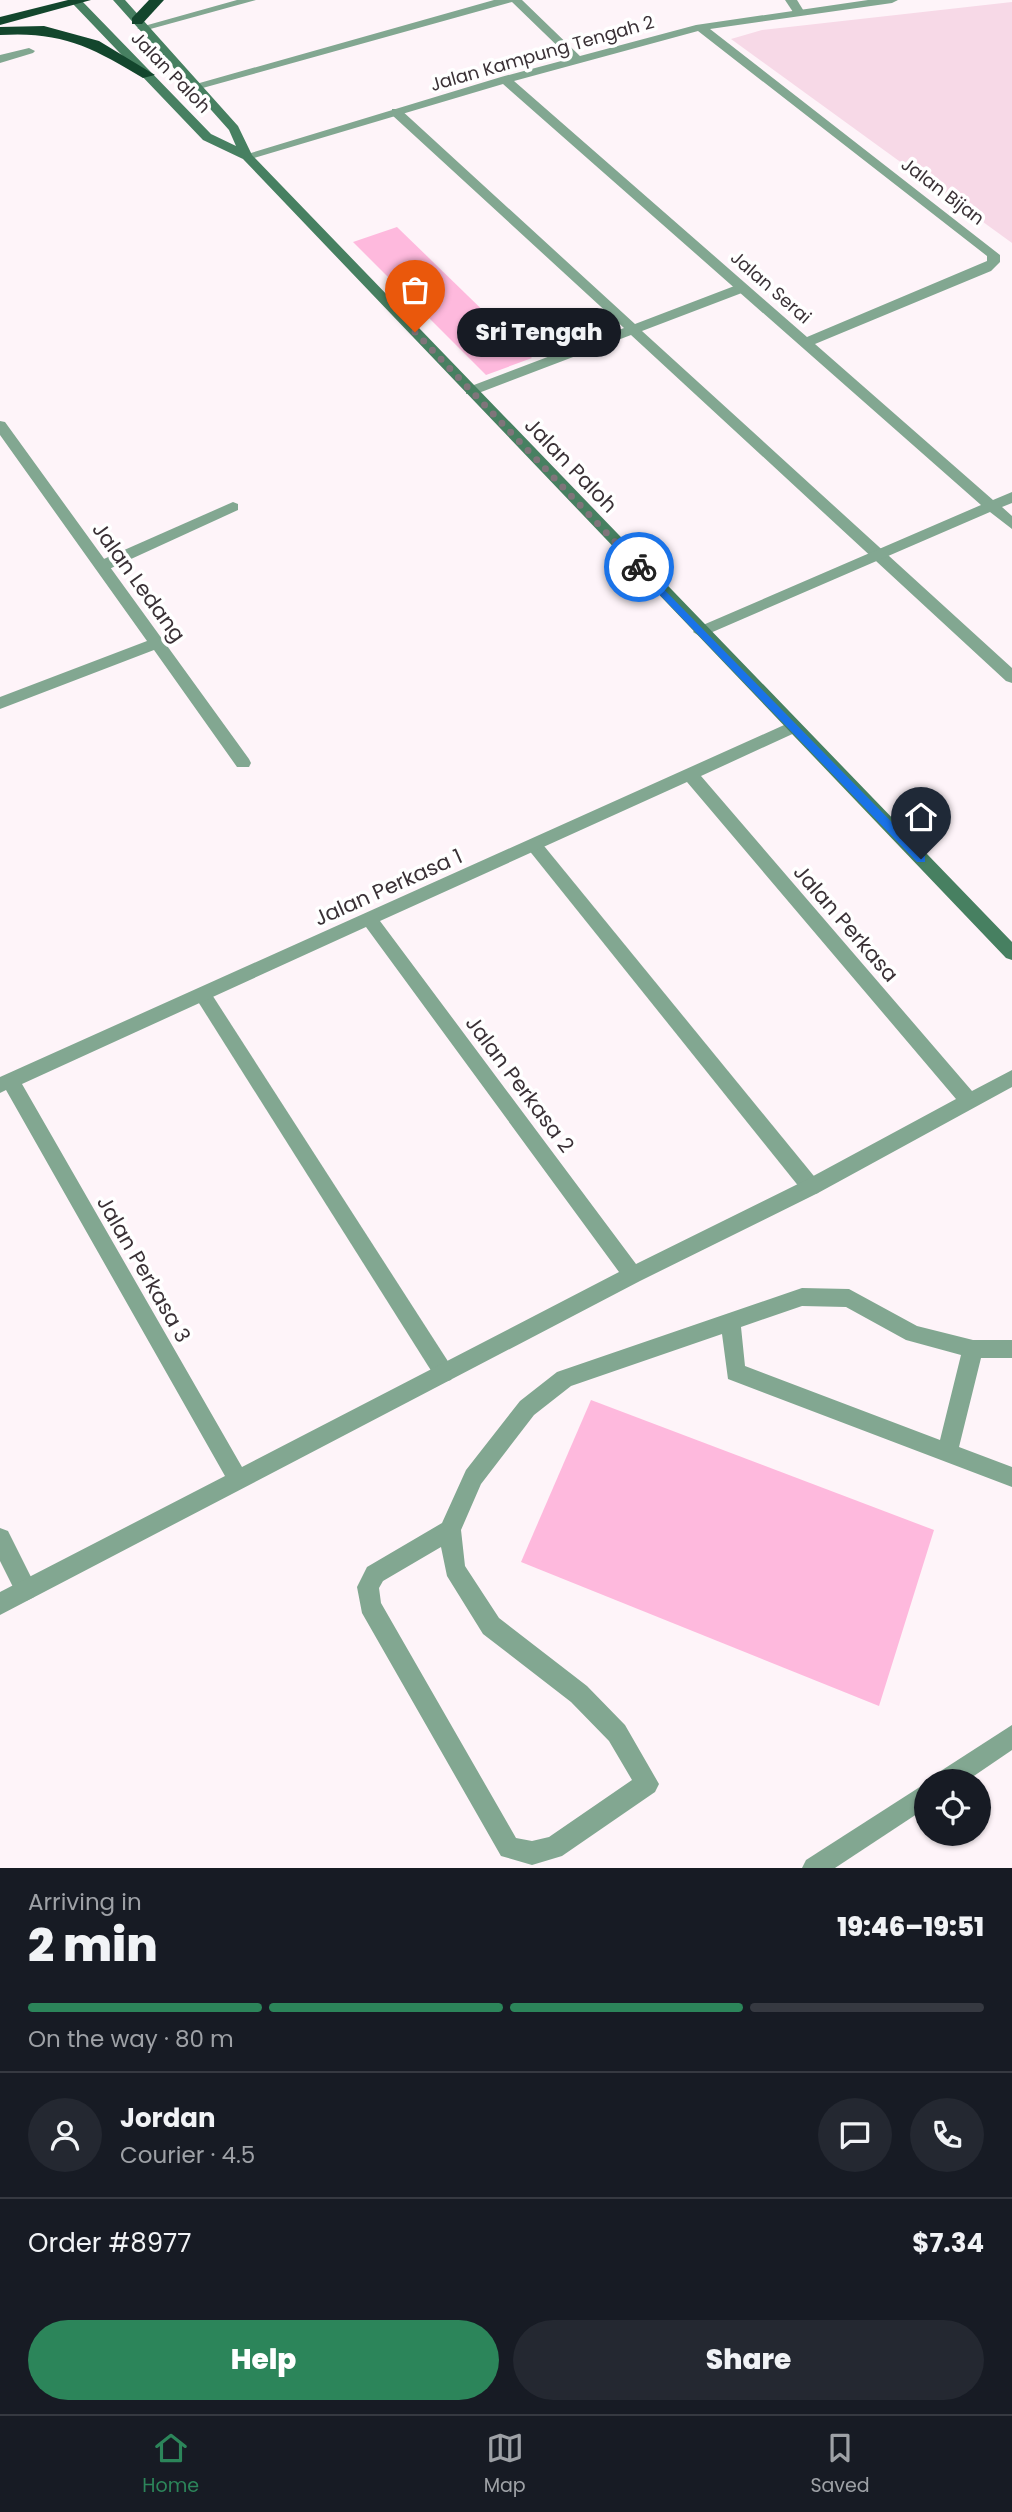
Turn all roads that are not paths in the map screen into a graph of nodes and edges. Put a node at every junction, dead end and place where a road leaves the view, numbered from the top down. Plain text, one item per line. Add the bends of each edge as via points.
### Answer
1 (119, 0) edge
2 (157, 0) edge
3 (250, 0) edge
4 (507, 0) edge
5 (516, 0) edge
6 (792, 0) edge
7 (892, 0) edge
8 (80, 1) edge
9 (799, 12) junction
10 (0, 21) edge
11 (140, 25) junction
12 (700, 27) junction
13 (0, 32) edge
14 (29, 51) dead end
15 (0, 59) edge
16 (578, 60) junction
17 (148, 75) junction
18 (505, 80) junction
19 (195, 86) junction
20 (396, 112) junction
21 (247, 156) junction
22 (742, 288) junction
23 (634, 329) junction
24 (805, 343) junction
25 (471, 391) junction
26 (0, 425) edge
27 (1012, 497) edge
28 (991, 506) junction
29 (233, 507) dead end
30 (1012, 524) edge
31 (881, 554) junction
32 (102, 566) junction
33 (701, 632) junction
34 (157, 643) junction
35 (1012, 677) edge
36 (0, 703) edge
37 (793, 727) junction
38 (243, 763) dead end
39 (690, 774) junction
40 (534, 845) junction
41 (370, 920) junction
42 (1012, 953) edge
43 (203, 995) junction
44 (1012, 1078) edge
45 (5, 1083) edge
46 (969, 1101) junction
47 (811, 1187) junction
48 (634, 1275) junction
49 (731, 1322) junction
50 (973, 1349) junction
51 (1012, 1349) edge
52 (444, 1373) junction
53 (947, 1454) junction
54 (1012, 1477) edge
55 (239, 1481) junction
56 (450, 1530) junction
57 (0, 1538) edge
58 (26, 1590) junction
59 (0, 1604) edge
60 (1012, 1736) edge
61 (963, 1769) edge
62 (914, 1802) edge
63 (814, 1868) edge

1 - 11 main road, Jalan Paloh
2 - 11 highway
3 - 11 street
4 - 19 street
5 - 16 street
6 - 9 street
7 - 9 street, Jalan Kampung Tengah 2
8 - 10 highway
8 - 17 main road, Jalan Paloh
9 - 12 street, Jalan Kampung Tengah 2
11 - 19 main road, Jalan Paloh
12 - 16 street, Jalan Kampung Tengah 2
12 - 24 street, Jalan Bijan via 994,255 986,268
13 - 17 highway via 36,27 65,32 96,44
14 - 15 street
16 - 18 street, Jalan Kampung Tengah 2
17 - 21 main road, Jalan Paloh via 207,137
18 - 20 street, Jalan Kampung Tengah 2
18 - 22 street, Jalan Serai
19 - 21 main road, Jalan Paloh via 234,129
20 - 21 street, Jalan Kampung Tengah 2
20 - 23 street
21 - 25 main road, Jalan Paloh
22 - 23 street
22 - 24 street, Jalan Serai
23 - 25 street
23 - 31 street
24 - 28 street, Jalan Serai
25 - 33 main road, Jalan Paloh
26 - 32 street, Jalan Ledang
27 - 28 street
28 - 30 street, Jalan Serai
28 - 31 street
29 - 32 street
31 - 33 street
31 - 35 street
32 - 34 street, Jalan Ledang
33 - 37 main road, Jalan Paloh
34 - 36 street
34 - 38 street, Jalan Ledang
37 - 39 street, Jalan Perkasa 1
37 - 42 main road, Jalan Paloh
39 - 40 street, Jalan Perkasa 1
39 - 46 street, Jalan Perkasa
40 - 41 street, Jalan Perkasa 1
40 - 47 street
41 - 43 street, Jalan Perkasa 1
41 - 48 street, Jalan Perkasa 2
43 - 45 street, Jalan Perkasa 1
43 - 52 street
44 - 46 street
45 - 55 street, Jalan Perkasa 3
46 - 47 street
47 - 48 street
48 - 52 street
49 - 50 street via 802,1297 849,1298 913,1334
49 - 53 street via 735,1372
49 - 56 street via 564,1379 527,1408 473,1477
50 - 51 street
50 - 53 street
52 - 55 street
53 - 54 street
55 - 58 street
56 - 56 street via 455,1569 491,1626 579,1694 617,1732 647,1784 554,1848 532,1853 509,1847 370,1605 368,1587 374,1574
57 - 58 street
58 - 59 street
60 - 61 street
62 - 63 street

